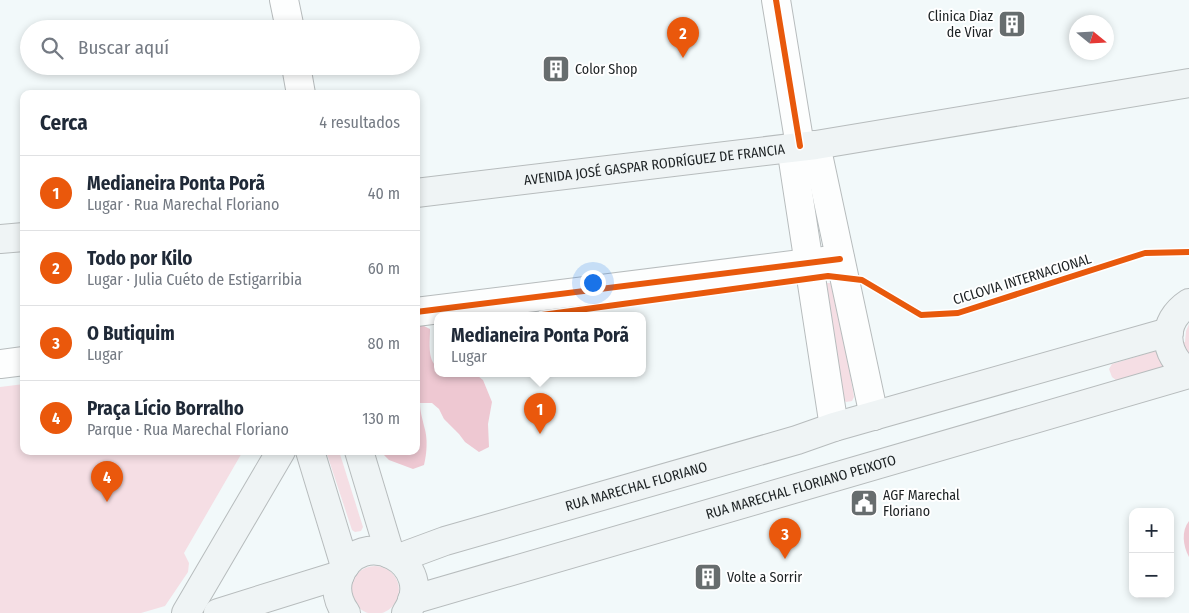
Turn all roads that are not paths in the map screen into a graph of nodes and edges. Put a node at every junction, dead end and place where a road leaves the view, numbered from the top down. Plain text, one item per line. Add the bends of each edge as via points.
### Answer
1 (284, 0) edge
2 (776, 0) edge
3 (288, 20) edge
4 (298, 75) edge
5 (1189, 83) edge
6 (300, 90) edge
7 (802, 146) junction
8 (420, 193) edge
9 (20, 238) edge
10 (0, 240) edge
11 (840, 259) junction
12 (809, 263) junction
13 (1189, 303) edge
14 (420, 312) edge
15 (1168, 332) junction
16 (20, 362) edge
17 (0, 364) edge
18 (1189, 374) edge
19 (874, 416) junction
20 (834, 427) junction
21 (279, 455) edge
22 (311, 455) edge
23 (360, 455) edge
24 (394, 556) junction
25 (342, 571) junction
26 (408, 609) edge
27 (186, 613) edge
28 (218, 613) edge
29 (346, 613) edge

1 - 3 street
2 - 7 street
4 - 6 street
5 - 7 main road, AVENIDA JOSÉ GASPAR RODRÍGUEZ DE FRANCIA
7 - 8 main road, AVENIDA JOSÉ GASPAR RODRÍGUEZ DE FRANCIA
7 - 11 street
7 - 12 street
9 - 10 main road
11 - 12 street
11 - 19 street
12 - 14 street
12 - 20 street
13 - 15 main road via 1177,313
15 - 18 main road via 1172,356
15 - 19 main road
16 - 17 street
18 - 26 main road, RUA MARECHAL FLORIANO PEIXOTO
19 - 20 main road, RUA MARECHAL FLORIANO
20 - 24 main road, RUA MARECHAL FLORIANO
21 - 27 main road
22 - 25 main road
23 - 24 main road
24 - 25 main road via 378,550 365,552 353,558
24 - 26 main road via 410,571 413,579
25 - 28 main road
25 - 29 main road via 337,591

